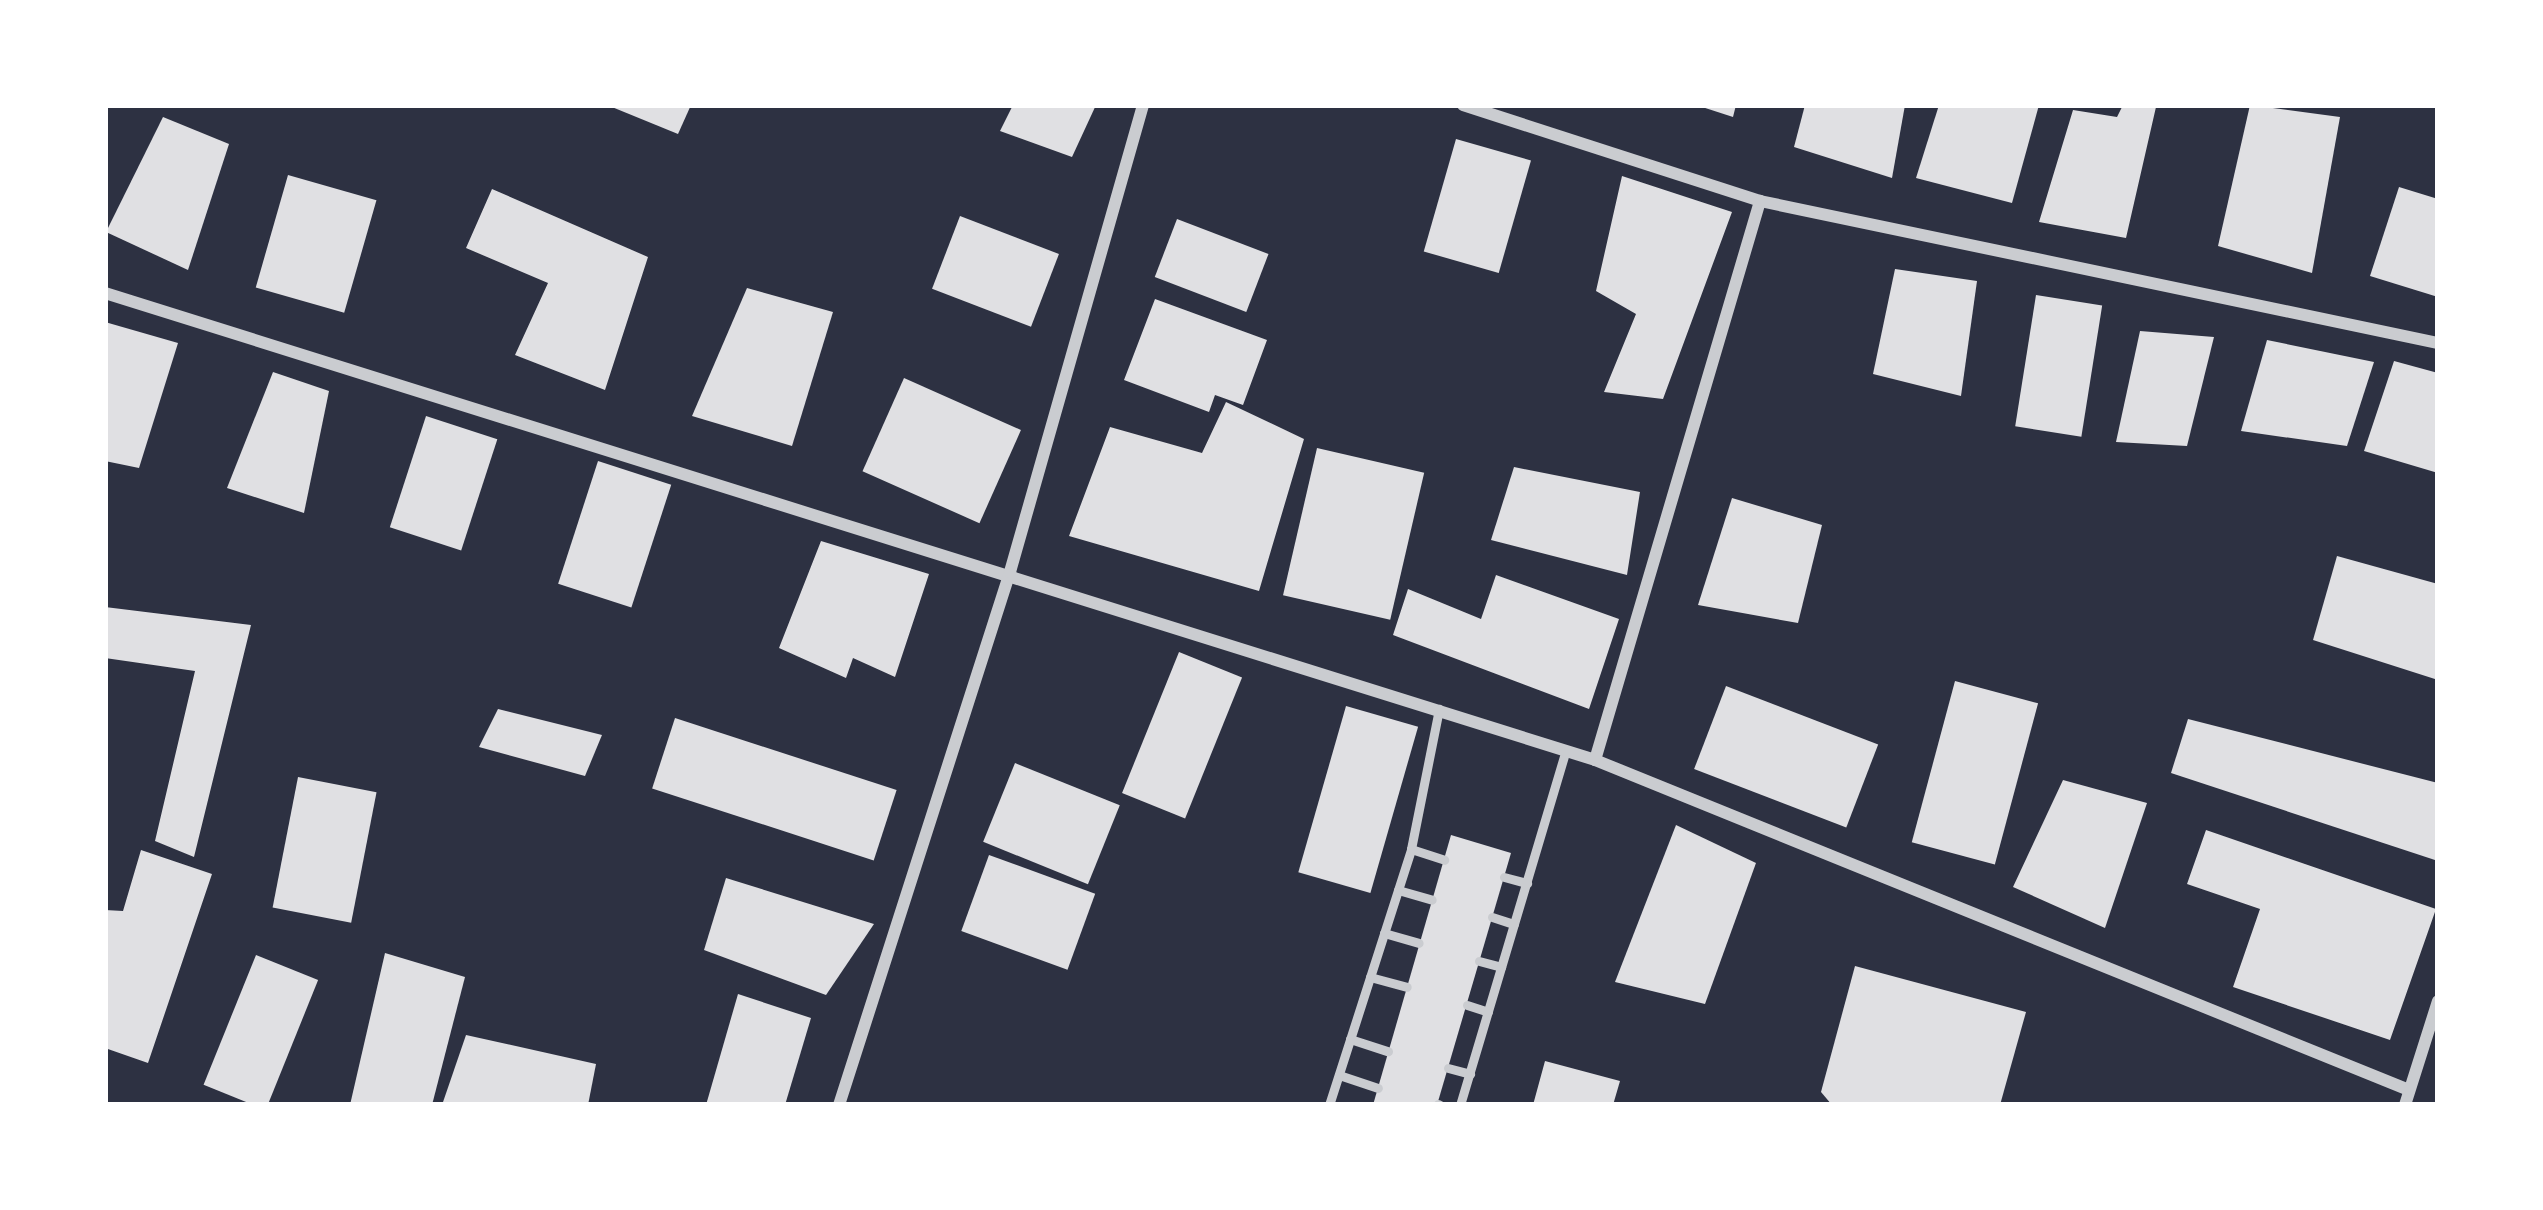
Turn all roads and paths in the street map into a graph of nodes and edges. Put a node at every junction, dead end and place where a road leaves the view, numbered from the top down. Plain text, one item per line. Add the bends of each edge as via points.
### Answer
1 (1143, 105) edge
2 (1463, 105) edge
3 (1760, 201) junction
4 (105, 293) edge
5 (2438, 343) edge
6 (1010, 572) junction
7 (1439, 709) junction
8 (1565, 750) junction
9 (1595, 760) junction
10 (1411, 849) junction
11 (1444, 860) dead end
12 (1504, 877) dead end
13 (1527, 883) junction
14 (1398, 890) junction
15 (1432, 900) dead end
16 (1492, 917) dead end
17 (1514, 924) junction
18 (1384, 933) junction
19 (1419, 944) dead end
20 (1479, 961) dead end
21 (1501, 967) junction
22 (1370, 977) junction
23 (1407, 987) dead end
24 (2438, 1001) edge
25 (1467, 1005) dead end
26 (1488, 1012) junction
27 (1350, 1039) junction
28 (1388, 1051) dead end
29 (1448, 1068) dead end
30 (1470, 1074) junction
31 (1339, 1075) junction
32 (1378, 1088) dead end
33 (2410, 1090) junction
34 (839, 1105) edge
35 (1329, 1105) edge
36 (1460, 1105) edge
37 (2405, 1105) edge

1 - 6 street
2 - 3 street
3 - 5 street
3 - 9 street
4 - 6 street
6 - 7 street
6 - 34 street
7 - 8 street
7 - 10 lane
8 - 9 street
8 - 13 lane
9 - 33 street
10 - 11 lane
10 - 14 lane
12 - 13 lane
13 - 17 lane
14 - 15 lane
14 - 18 lane
16 - 17 lane
17 - 21 lane
18 - 19 lane
18 - 22 lane
20 - 21 lane
21 - 26 lane
22 - 23 lane
22 - 27 lane
24 - 33 street
25 - 26 lane
26 - 30 lane
27 - 28 lane
27 - 31 lane
29 - 30 lane
30 - 36 lane
31 - 32 lane
31 - 35 lane
33 - 37 street

